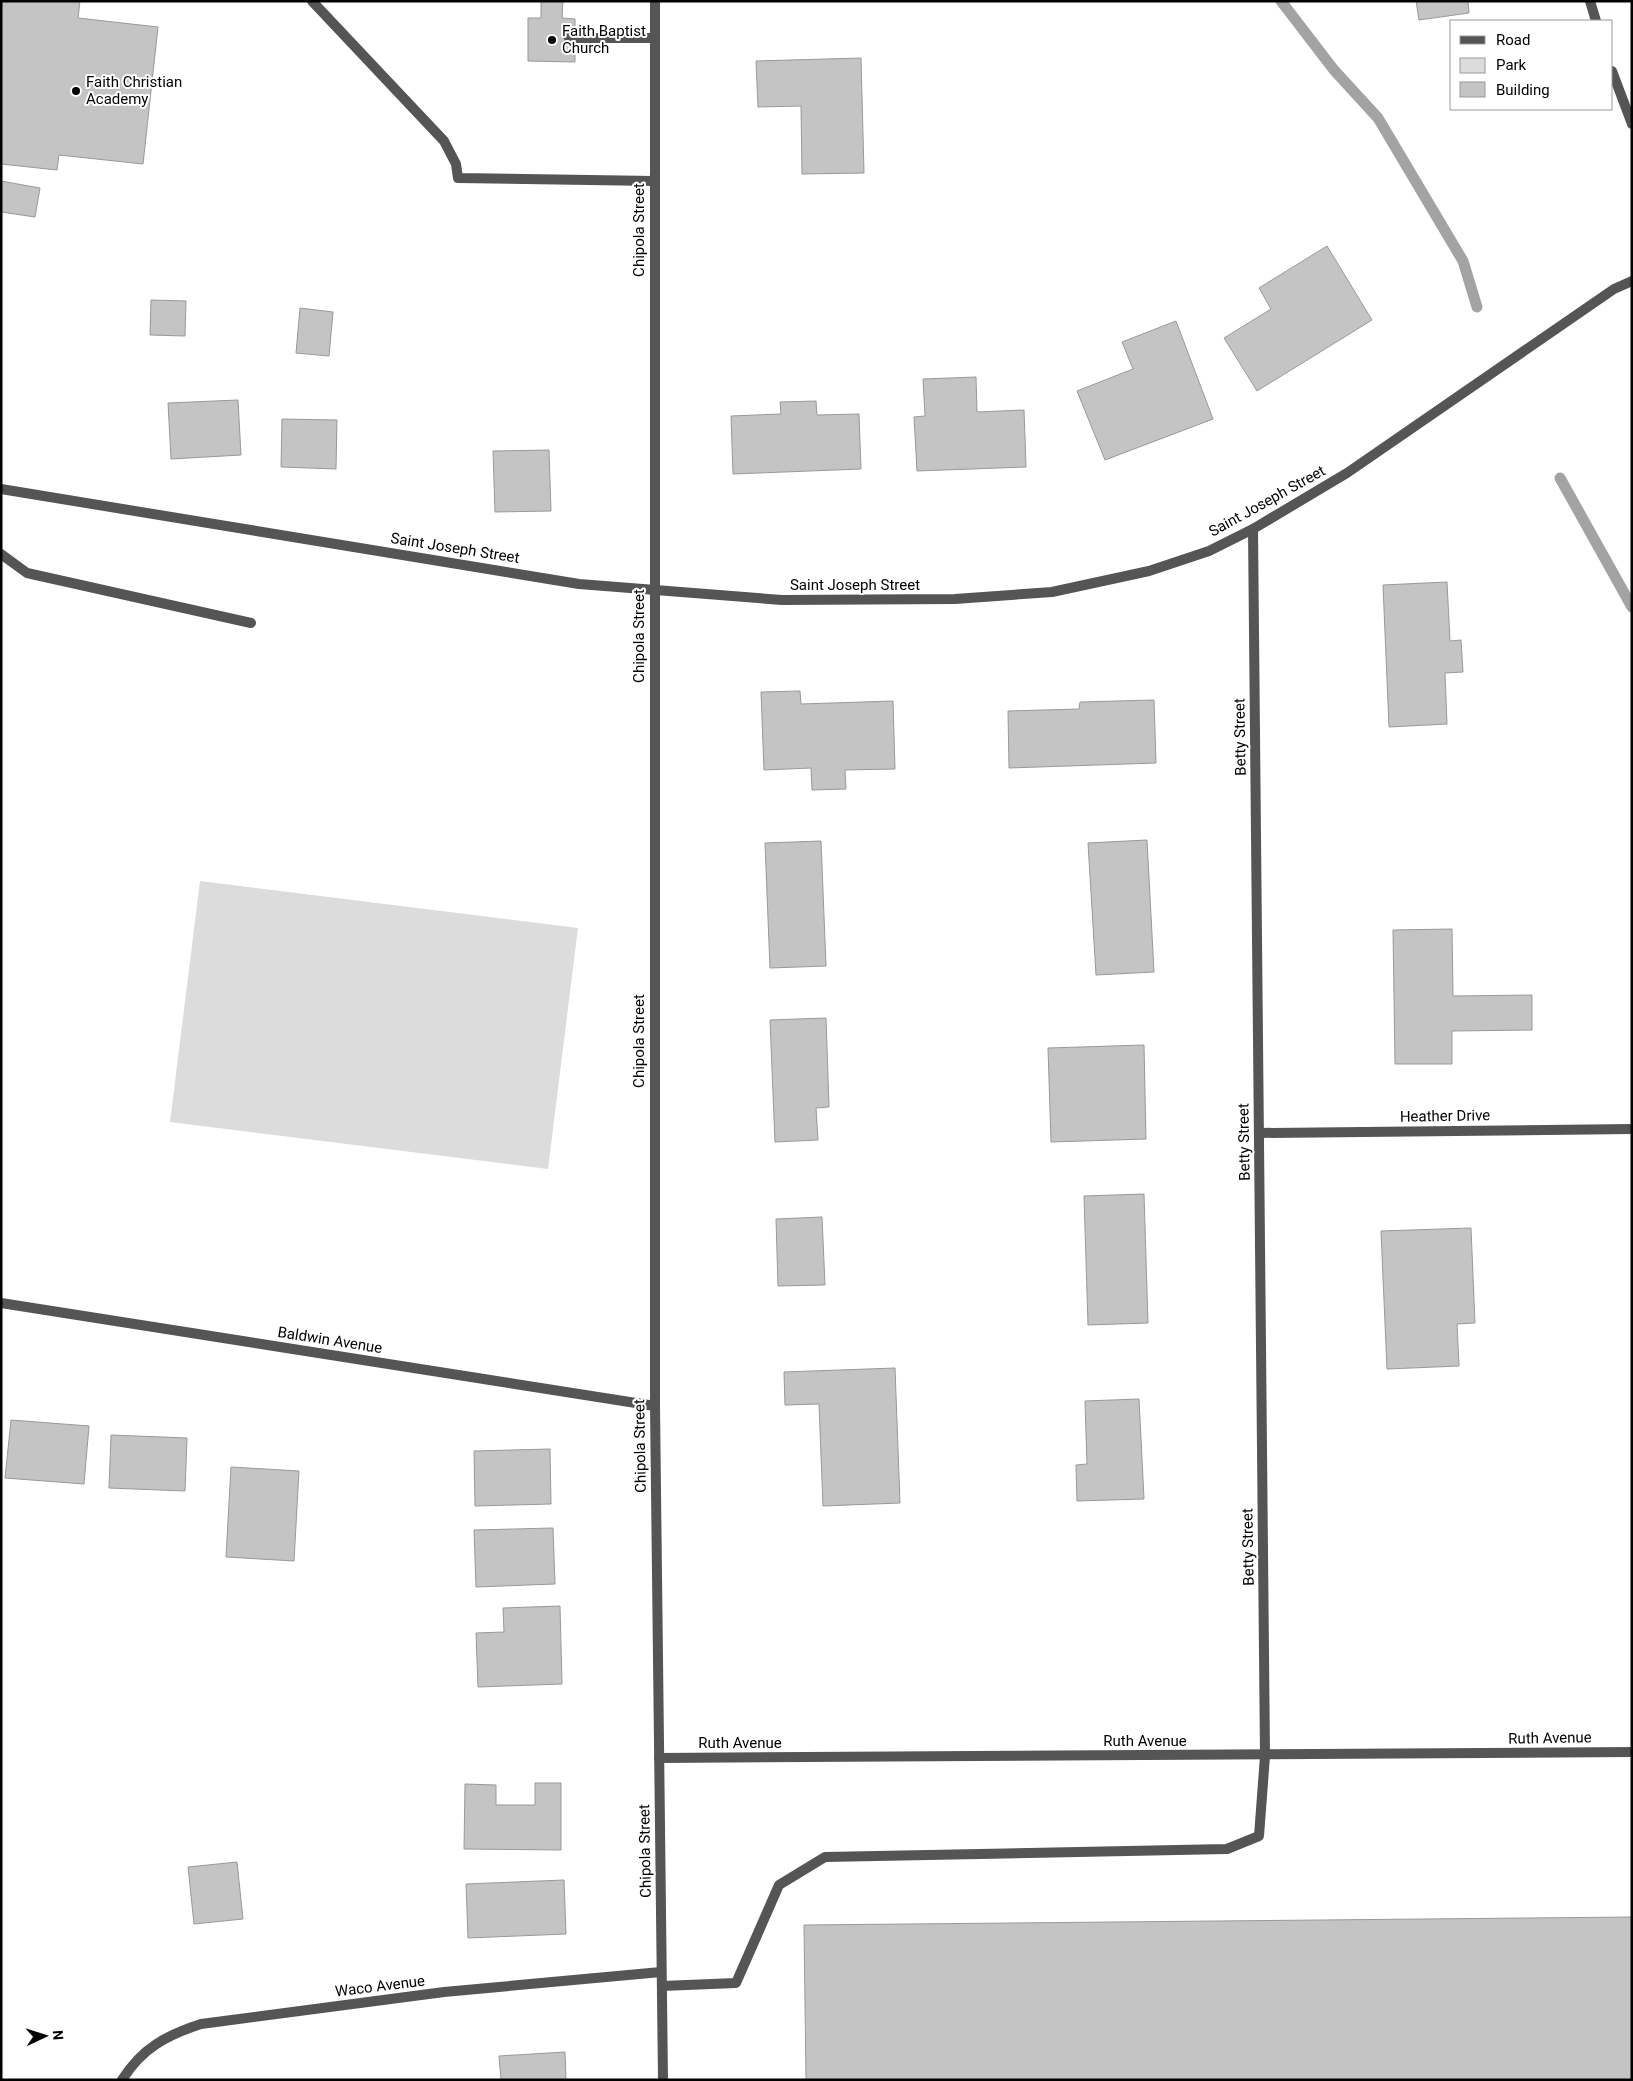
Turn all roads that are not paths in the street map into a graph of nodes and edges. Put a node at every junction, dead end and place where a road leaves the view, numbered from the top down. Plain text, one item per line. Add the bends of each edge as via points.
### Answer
1 (312, 1) edge
2 (655, 1) edge
3 (1590, 1) edge
4 (1596, 20) edge
5 (569, 38) dead end
6 (655, 38) junction
7 (1613, 74) edge
8 (1632, 124) edge
9 (654, 180) junction
10 (1632, 281) edge
11 (1, 489) edge
12 (1253, 528) junction
13 (1, 554) edge
14 (654, 591) junction
15 (251, 623) dead end
16 (1632, 1129) edge
17 (1259, 1132) junction
18 (1, 1303) edge
19 (654, 1406) junction
20 (1632, 1752) edge
21 (1265, 1756) junction
22 (659, 1758) junction
23 (662, 1972) junction
24 (662, 1986) junction
25 (122, 2080) edge
26 (663, 2080) edge

1 - 9 street via 444,141 456,164 458,178
2 - 6 street, Chipola Street
3 - 4 street
5 - 6 street
6 - 9 street, Chipola Street
7 - 8 street
9 - 14 street, Chipola Street
10 - 12 street, Saint Joseph Street via 1614,289 1347,473
11 - 14 street, Saint Joseph Street via 578,584
12 - 14 street, Saint Joseph Street via 1209,551 1149,571 1052,592 955,599 782,600
12 - 17 street, Betty Street
13 - 15 street via 27,574
14 - 19 street, Chipola Street
16 - 17 street, Heather Drive
17 - 21 street, Betty Street
18 - 19 street, Baldwin Avenue
19 - 22 street, Chipola Street
20 - 21 street, Ruth Avenue
21 - 22 street, Ruth Avenue
21 - 24 street, Betty Street via 1259,1836 1227,1849 825,1857 779,1885 736,1983
22 - 23 street, Chipola Street
23 - 24 street, Chipola Street
23 - 25 street, Waco Avenue via 444,1992 201,2024 173,2033 150,2047
24 - 26 street, Chipola Street

